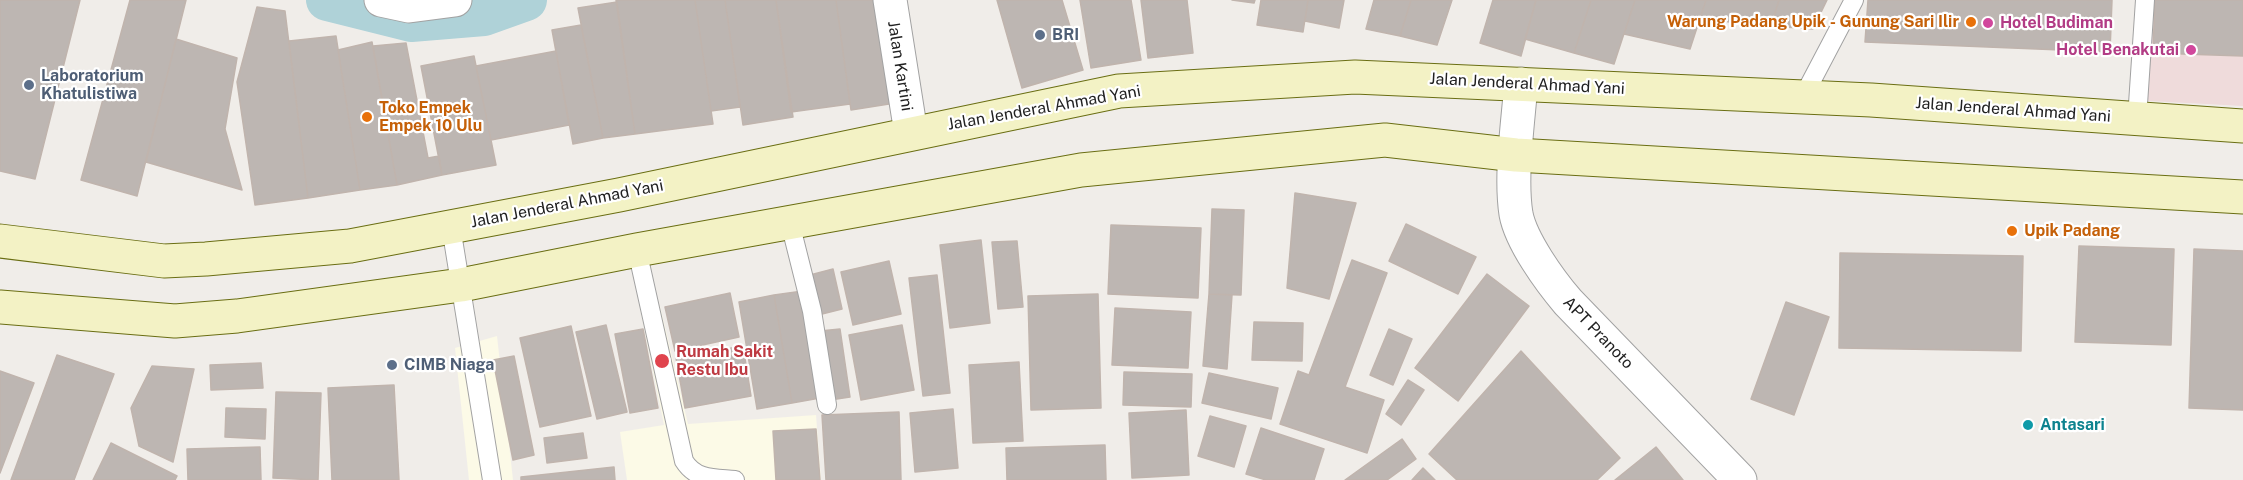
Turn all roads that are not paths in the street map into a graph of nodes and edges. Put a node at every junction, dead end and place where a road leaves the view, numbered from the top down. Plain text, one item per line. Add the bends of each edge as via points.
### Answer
1 (381, 0) edge
2 (455, 0) edge
3 (890, 0) edge
4 (1854, 0) edge
5 (2145, 0) edge
6 (1521, 84) junction
7 (1803, 97) junction
8 (2138, 119) junction
9 (2243, 126) edge
10 (911, 133) junction
11 (1516, 155) junction
12 (2243, 197) edge
13 (790, 223) junction
14 (451, 227) junction
15 (0, 242) edge
16 (637, 250) junction
17 (461, 285) junction
18 (0, 307) edge
19 (827, 405) dead end
20 (492, 480) edge
21 (735, 480) edge
22 (1740, 480) edge

1 - 2 street via 409,6
3 - 10 street, Jalan Kartini
4 - 7 lane
5 - 8 lane
6 - 7 main road, Jalan Jenderal Ahmad Yani
6 - 10 main road, Jalan Jenderal Ahmad Yani via 1355,77 1119,91
6 - 11 street, APT Pranoto
7 - 8 main road, Jalan Jenderal Ahmad Yani
8 - 9 main road, Jalan Jenderal Ahmad Yani
10 - 14 main road, Jalan Jenderal Ahmad Yani
11 - 12 main road
11 - 13 main road via 1373,141 1081,170
11 - 22 street, APT Pranoto via 1516,216 1542,271
13 - 16 main road
13 - 19 lane via 812,311
14 - 15 main road, Jalan Jenderal Ahmad Yani via 350,246 206,260 164,261
14 - 17 lane
16 - 17 main road
16 - 21 lane via 684,461 690,472 700,477
17 - 18 main road via 174,321
17 - 20 lane

